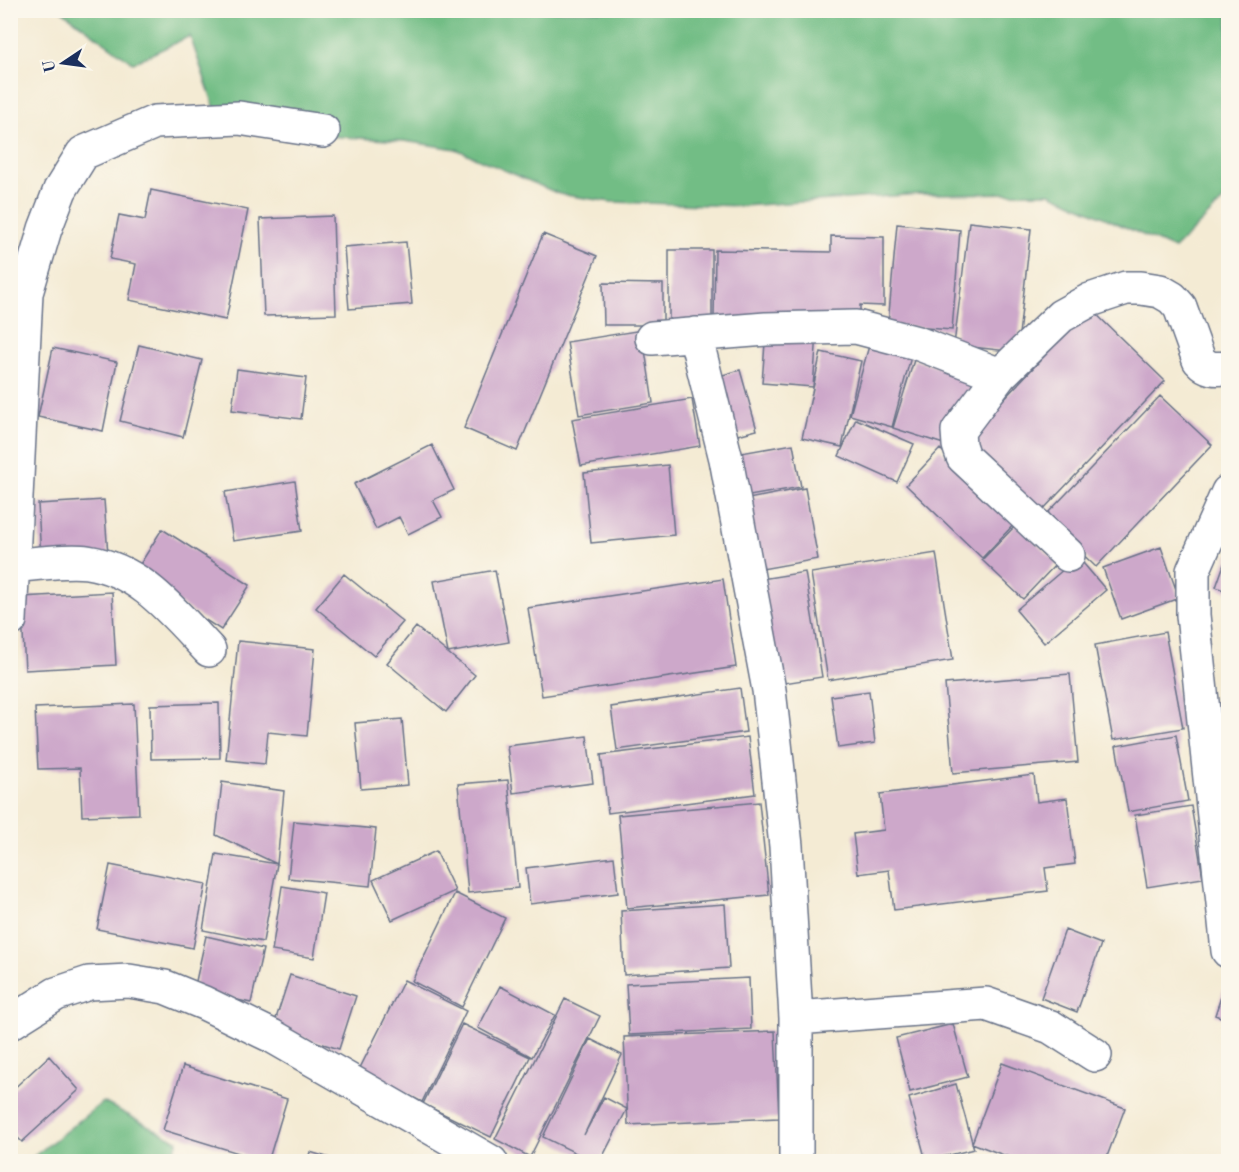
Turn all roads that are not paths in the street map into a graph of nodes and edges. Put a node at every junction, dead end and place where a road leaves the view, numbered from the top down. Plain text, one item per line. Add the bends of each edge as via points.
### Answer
1 (323, 130) dead end
2 (695, 334) junction
3 (652, 338) dead end
4 (1228, 368) edge
5 (1000, 375) junction
6 (1228, 493) edge
7 (1068, 555) dead end
8 (12, 566) junction
9 (10, 620) edge
10 (209, 650) dead end
11 (1228, 951) edge
12 (796, 1018) junction
13 (10, 1023) edge
14 (1095, 1055) dead end
15 (490, 1161) edge
16 (796, 1161) edge

1 - 8 street via 238,118 155,122 83,153 60,190 26,293
2 - 3 street
2 - 5 street via 856,327 917,343
2 - 12 street via 726,459 769,690 786,846
4 - 5 street via 1205,367 1199,360 1180,307 1172,298 1160,291 1126,288 1090,300 1061,316
5 - 7 street via 958,432 963,457
6 - 11 street via 1193,572 1193,615
8 - 9 street
8 - 10 street via 85,561 118,569 149,589
12 - 14 street via 986,1004 1051,1027
12 - 16 street
13 - 15 street via 56,994 88,982 129,981 165,987 272,1036

